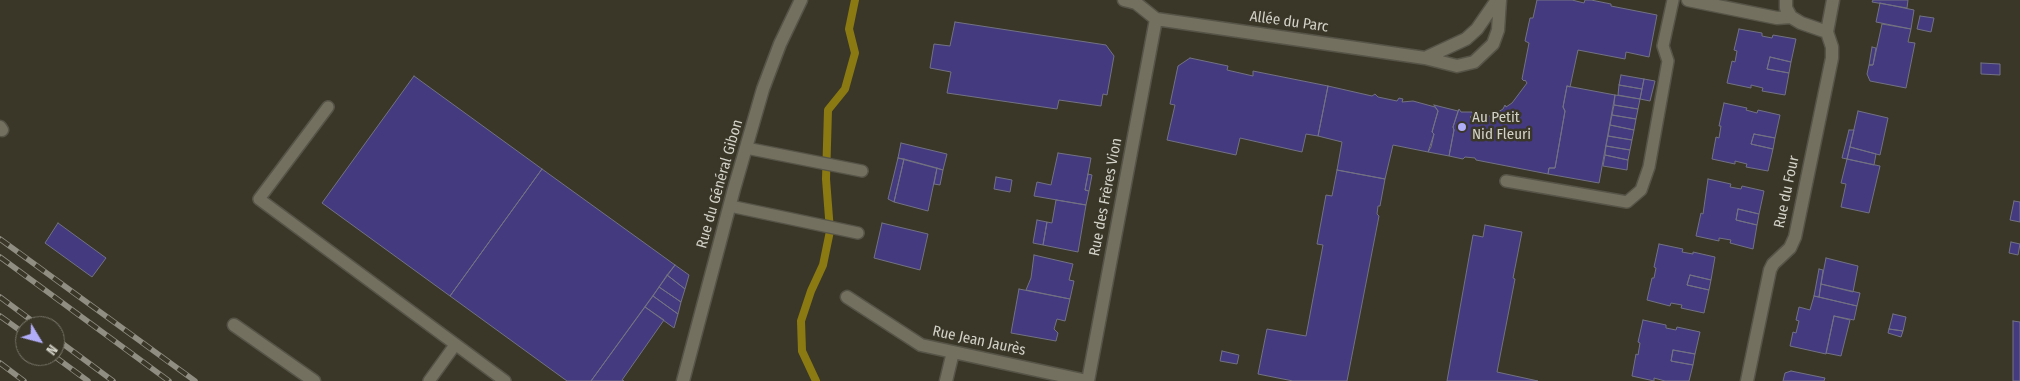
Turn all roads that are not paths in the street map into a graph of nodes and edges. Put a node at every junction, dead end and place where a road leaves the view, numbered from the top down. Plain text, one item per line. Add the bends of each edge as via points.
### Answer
1 (801, 0) edge
2 (1124, 0) edge
3 (1499, 0) edge
4 (1673, 0) edge
5 (1688, 0) edge
6 (1786, 0) edge
7 (1833, 0) edge
8 (1791, 17) junction
9 (1156, 19) junction
10 (1827, 32) junction
11 (1424, 58) junction
12 (328, 107) dead end
13 (746, 148) junction
14 (862, 171) dead end
15 (1506, 181) dead end
16 (730, 206) junction
17 (858, 233) dead end
18 (847, 298) dead end
19 (234, 325) dead end
20 (455, 345) junction
21 (953, 352) junction
22 (314, 381) edge
23 (429, 381) edge
24 (505, 381) edge
25 (683, 381) edge
26 (946, 381) edge
27 (1087, 381) edge
28 (1747, 381) edge

1 - 13 street, Rue du Général Gibon via 780,44
2 - 9 street via 1136,3
3 - 11 street via 1477,30 1466,39
3 - 11 street, Allée du Parc via 1494,44 1474,62 1457,66
4 - 15 lane via 1663,46 1668,61 1642,190 1627,202
5 - 8 street via 1777,18
6 - 8 street
7 - 10 street, Rue du Four
8 - 10 street
9 - 11 street, Allée du Parc
9 - 27 street, Rue des Frères Vion
10 - 28 street, Rue du Four via 1832,58 1795,238 1770,270
12 - 20 lane via 259,199
13 - 14 lane
13 - 16 street, Rue du Général Gibon
16 - 17 lane
16 - 25 street, Rue du Général Gibon
18 - 21 street, Rue Jean Jaurès via 921,345
19 - 22 street
20 - 23 lane
20 - 24 lane
21 - 26 street
21 - 27 street, Rue Jean Jaurès

